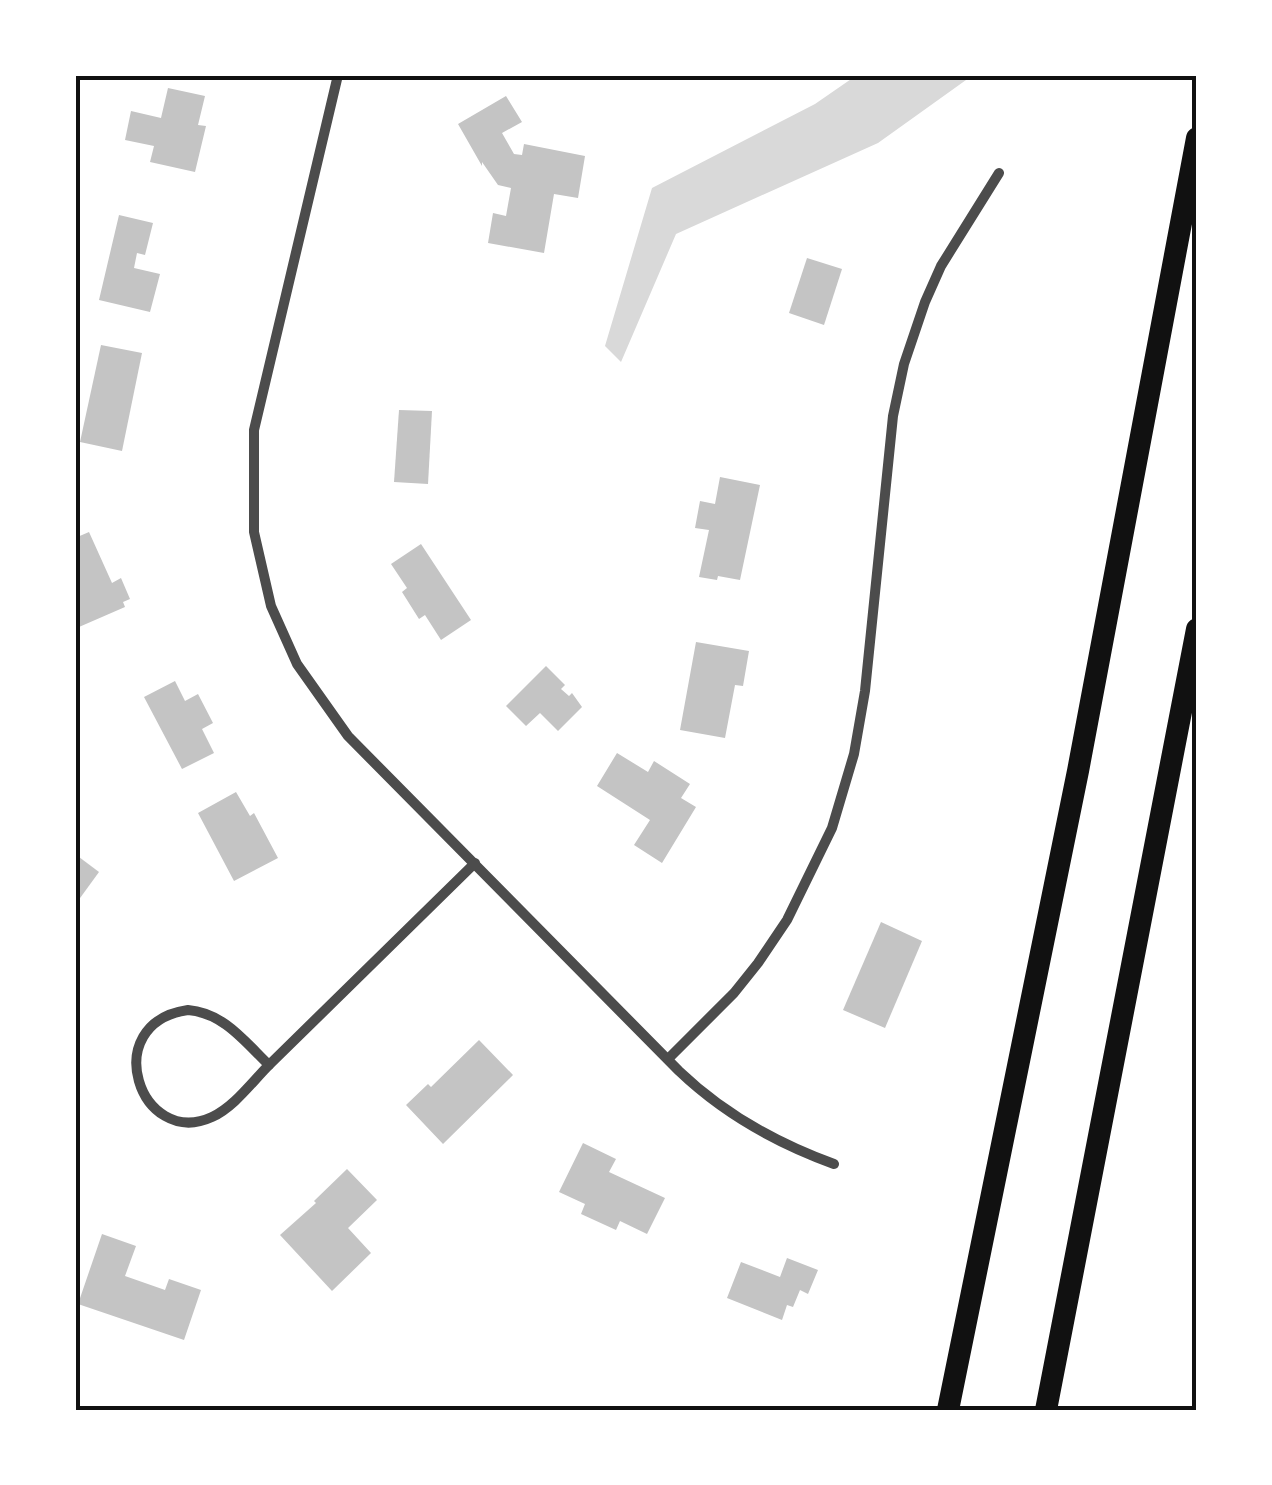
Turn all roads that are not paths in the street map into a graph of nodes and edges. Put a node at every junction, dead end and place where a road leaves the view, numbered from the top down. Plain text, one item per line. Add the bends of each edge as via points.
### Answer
1 (338, 75) edge
2 (1197, 138) edge
3 (999, 172) dead end
4 (1197, 629) edge
5 (1197, 694) edge
6 (1168, 786) junction
7 (475, 863) junction
8 (668, 1059) junction
9 (270, 1066) junction
10 (834, 1164) dead end
11 (948, 1410) edge
12 (1046, 1410) edge

1 - 7 street via 258,405 252,456 260,569 275,618 317,696
2 - 11 highway via 1078,772
3 - 8 street via 941,266 904,364 866,691 832,828 758,963
4 - 6 highway
5 - 6 highway
6 - 12 highway
7 - 8 street
7 - 9 street
8 - 10 street via 740,1120
9 - 9 street via 215,1116 190,1121 154,1108 139,1088 135,1063 149,1029 188,1010 224,1021

